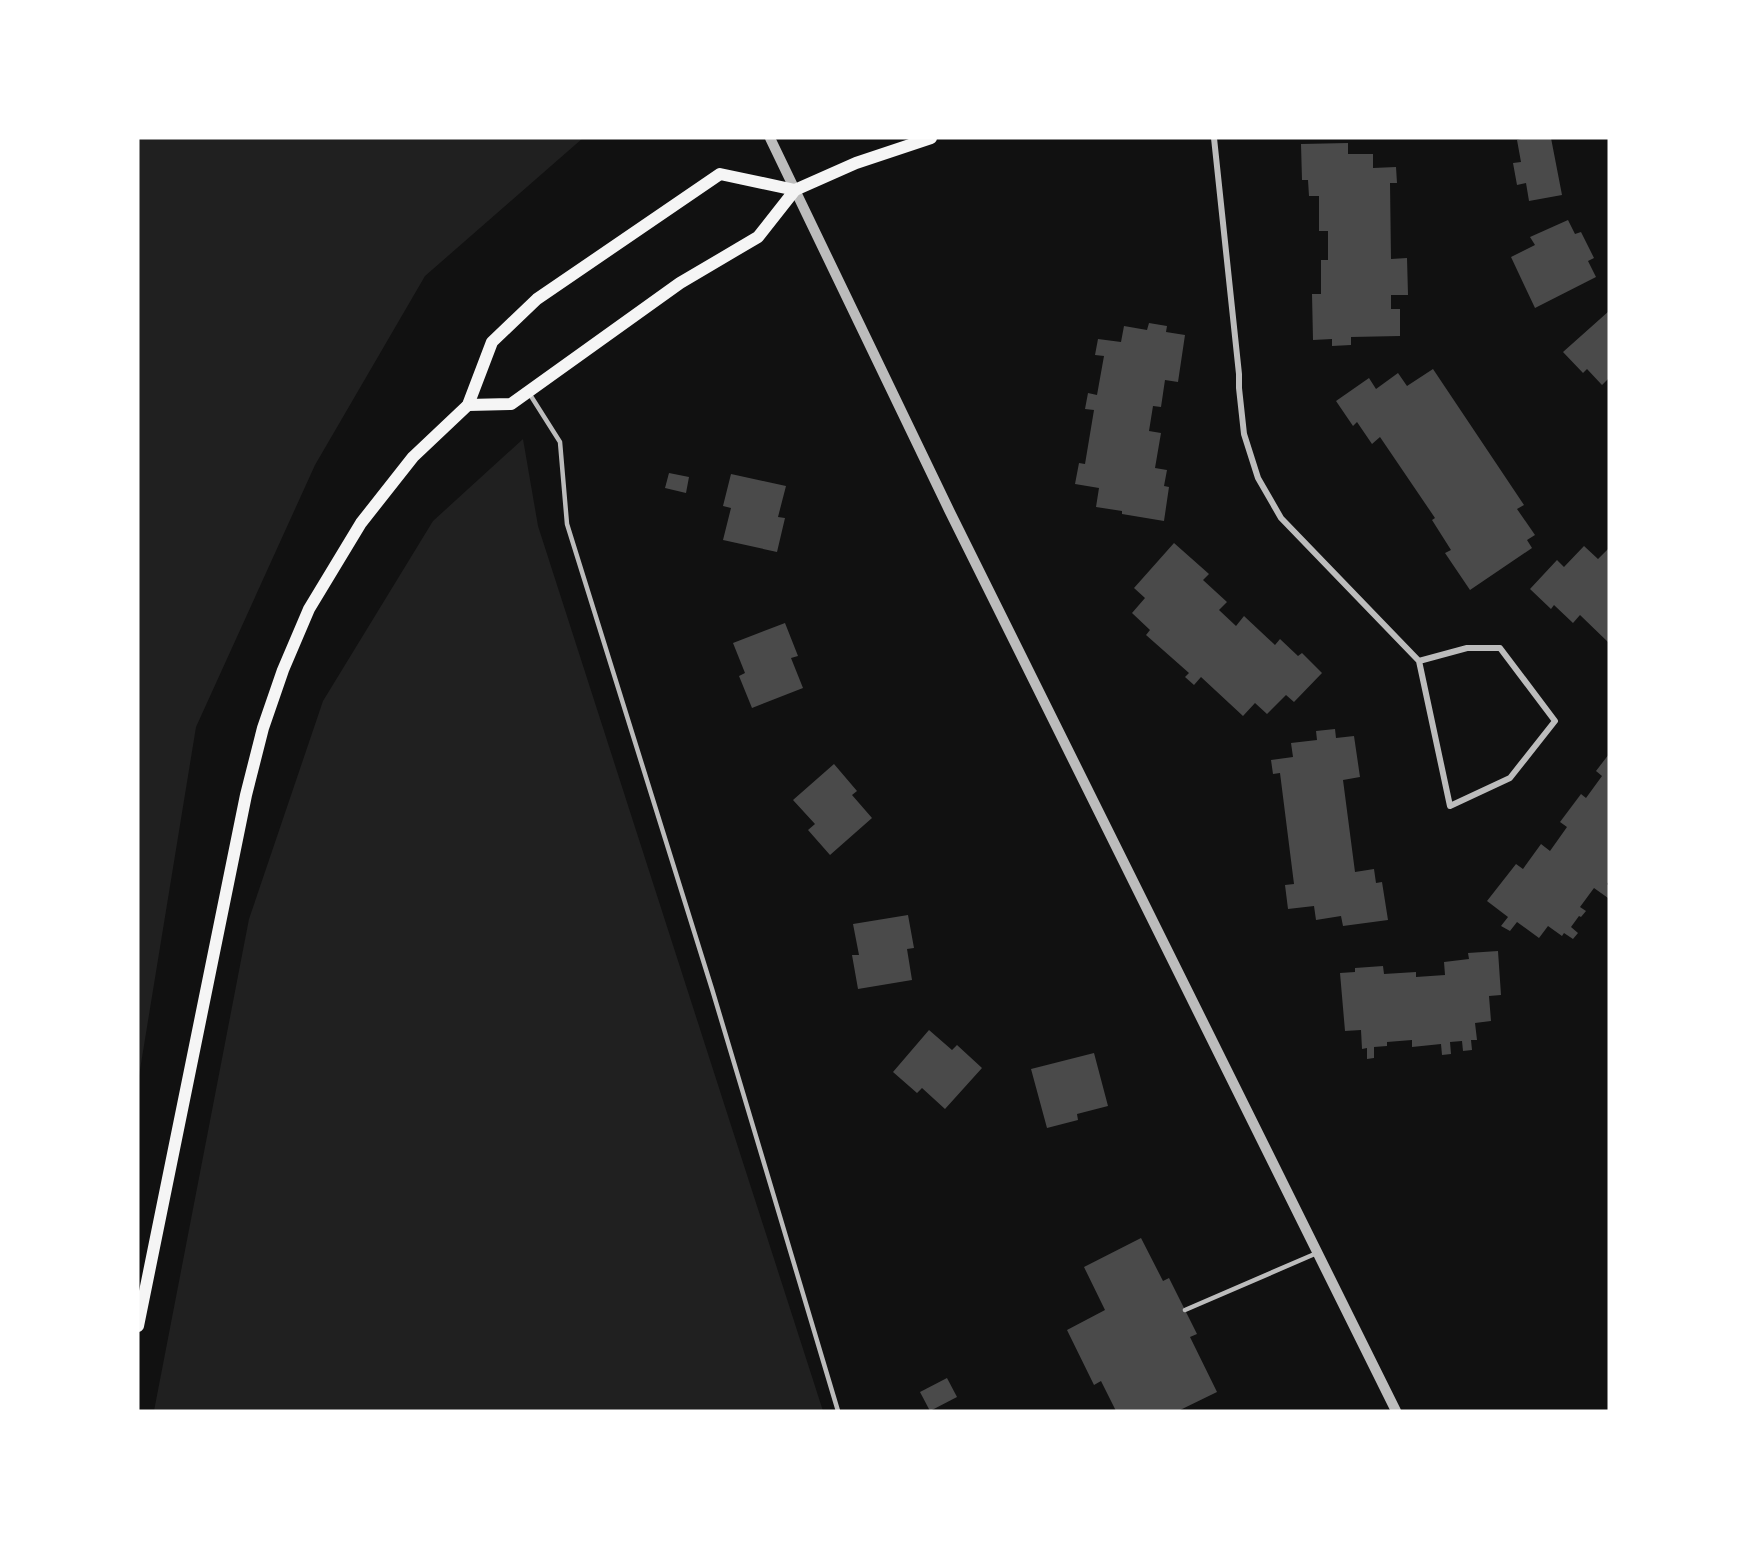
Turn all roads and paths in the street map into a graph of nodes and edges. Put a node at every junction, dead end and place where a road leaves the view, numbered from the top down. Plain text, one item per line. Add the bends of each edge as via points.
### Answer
1 (770, 138) edge
2 (931, 138) edge
3 (1214, 138) edge
4 (795, 190) junction
5 (528, 392) junction
6 (468, 405) junction
7 (1419, 661) junction
8 (1317, 1253) junction
9 (1185, 1310) dead end
10 (138, 1326) edge
11 (838, 1411) edge
12 (1396, 1411) edge

1 - 4 street
2 - 4 main road via 856,163
3 - 7 street via 1244,434 1258,478 1281,518
4 - 5 main road via 758,237 680,283
4 - 6 main road via 720,174 537,299 492,342
4 - 8 street via 948,510
5 - 6 main road via 511,404
5 - 11 lane via 560,442 567,524
6 - 10 main road via 413,457 361,523 309,609 283,670 246,795
7 - 7 street via 1450,806 1510,778 1555,721 1500,648 1467,648
8 - 9 lane
8 - 12 street

